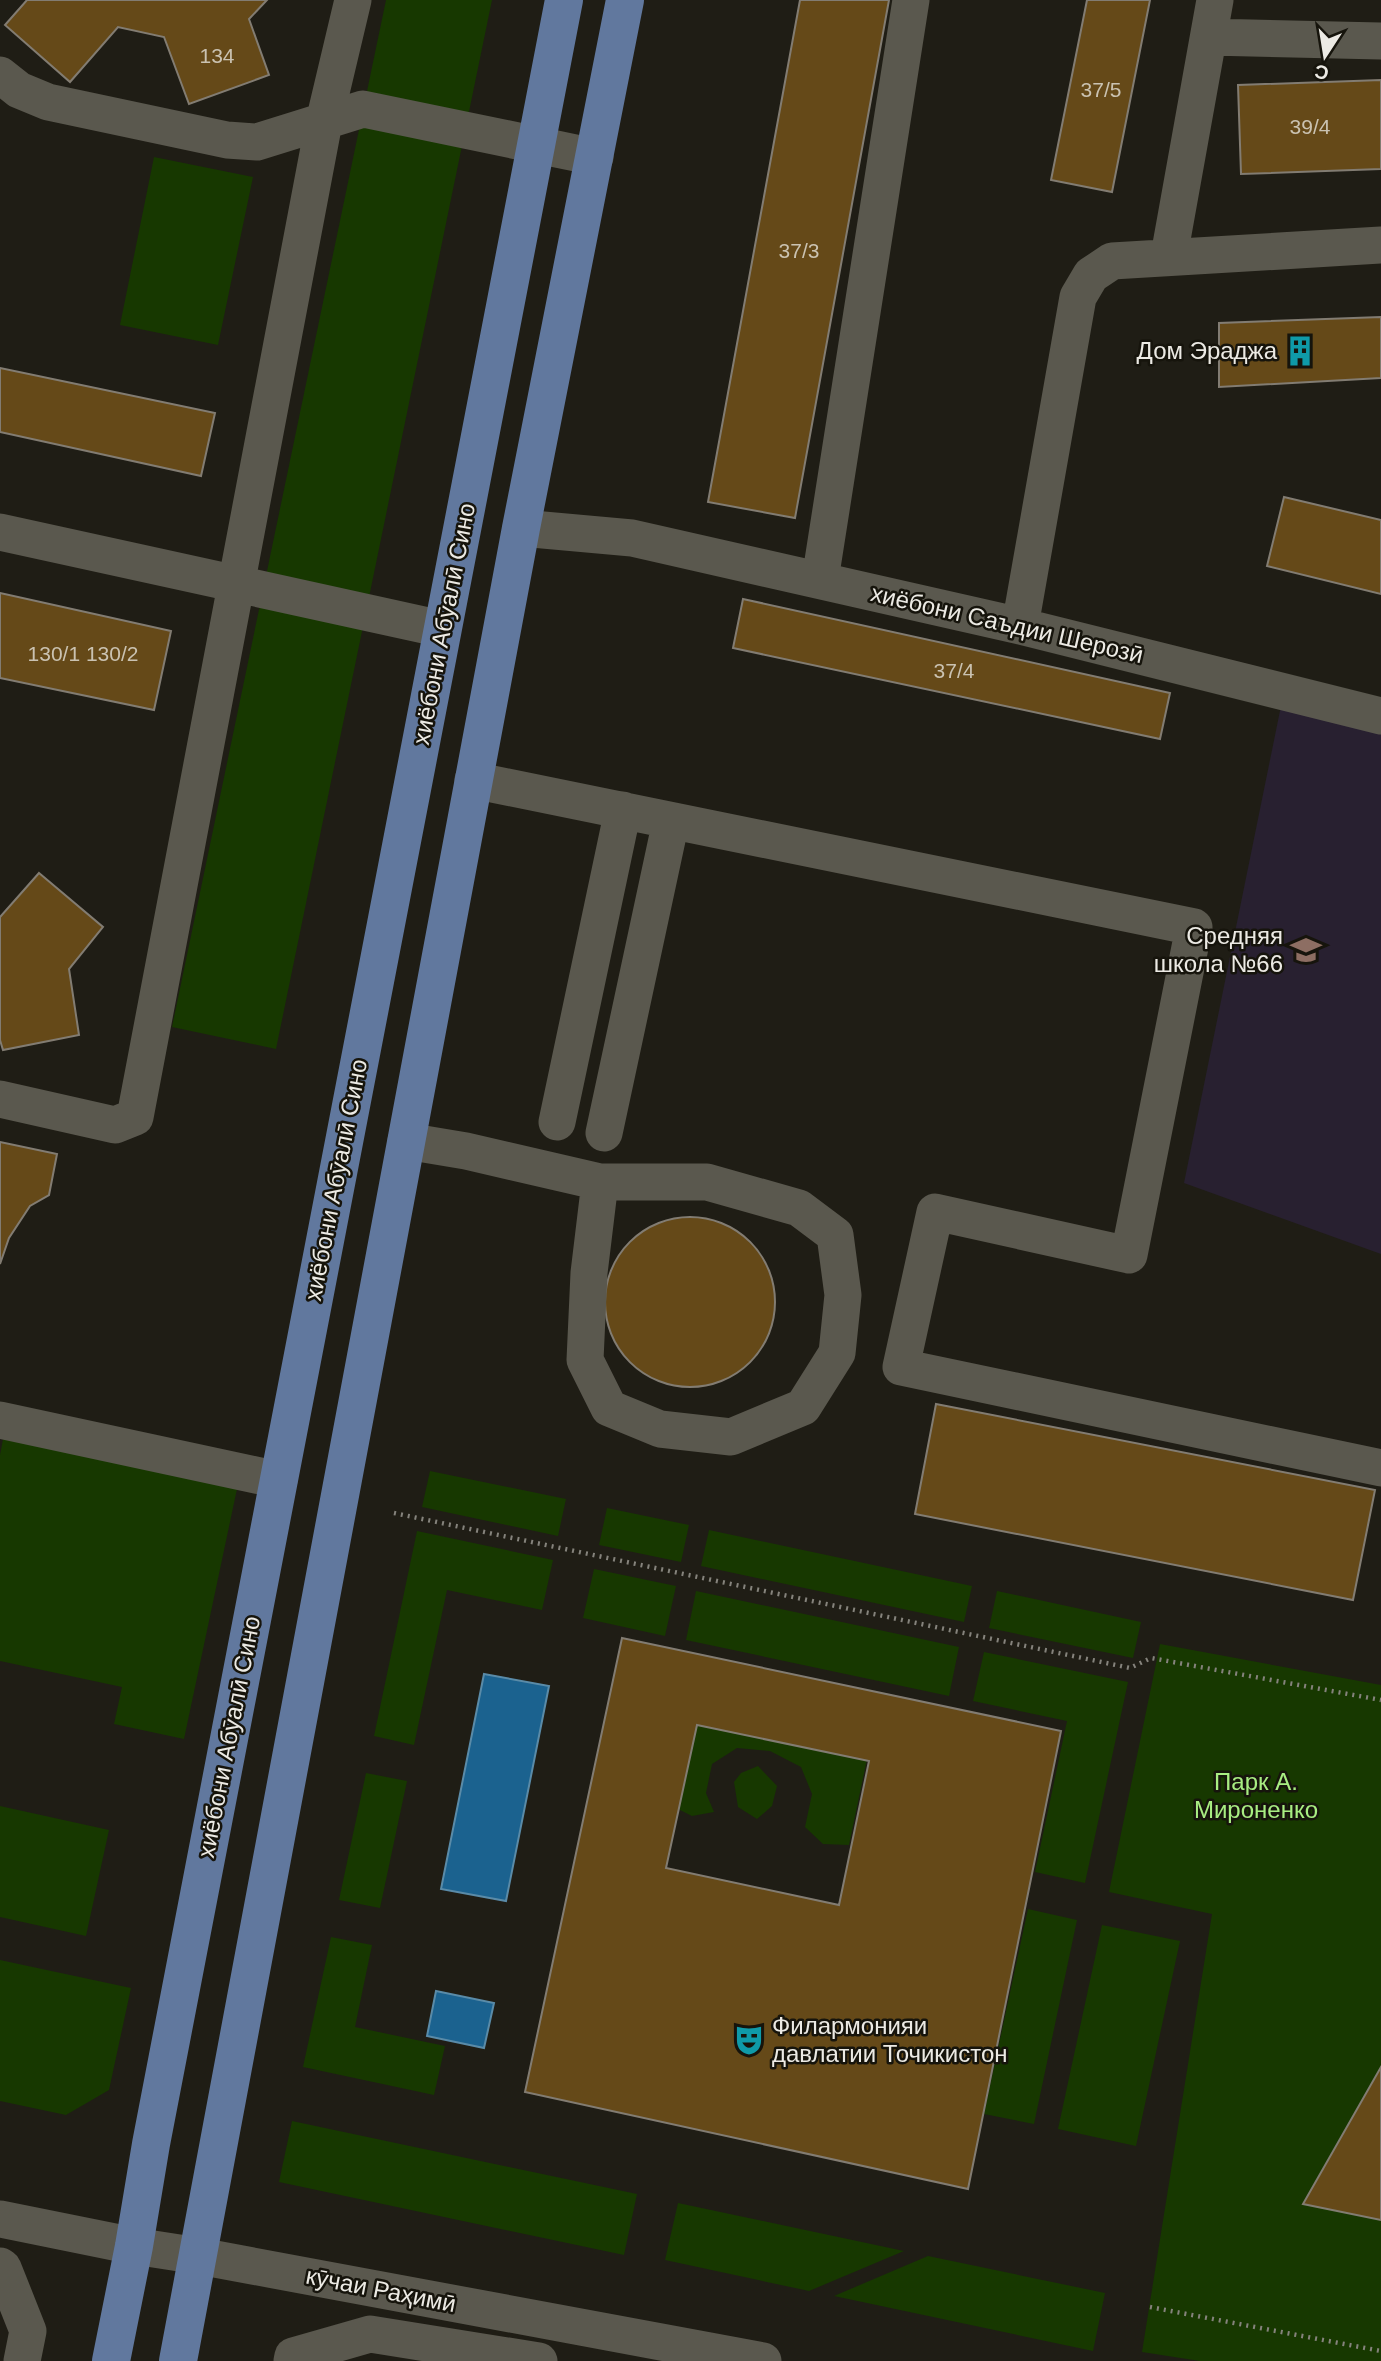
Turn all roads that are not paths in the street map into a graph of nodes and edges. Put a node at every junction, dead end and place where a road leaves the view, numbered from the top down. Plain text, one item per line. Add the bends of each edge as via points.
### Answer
1 (353, 0) edge
2 (564, 0) edge
3 (625, 0) edge
4 (911, 0) edge
5 (1215, 0) edge
6 (1209, 37) junction
7 (1381, 41) edge
8 (0, 75) edge
9 (324, 122) junction
10 (536, 146) junction
11 (595, 157) junction
12 (1381, 245) edge
13 (1169, 256) junction
14 (520, 528) junction
15 (0, 533) edge
16 (820, 580) junction
17 (237, 584) junction
18 (1020, 626) junction
19 (443, 629) junction
20 (1381, 716) edge
21 (474, 780) junction
22 (623, 810) junction
23 (671, 821) junction
24 (0, 1099) edge
25 (557, 1122) dead end
26 (604, 1133) dead end
27 (406, 1141) junction
28 (600, 1182) junction
29 (0, 1420) edge
30 (1381, 1468) edge
31 (279, 1480) junction
32 (0, 2219) edge
33 (134, 2246) junction
34 (199, 2256) junction
35 (0, 2266) edge
36 (22, 2361) edge
37 (111, 2361) edge
38 (178, 2361) edge
39 (292, 2361) edge
40 (539, 2361) edge
41 (763, 2361) edge

1 - 9 street
2 - 10 main road, хиёбони Абӯалӣ Сино
3 - 11 main road
4 - 16 street
5 - 6 street
6 - 7 street
6 - 13 street
8 - 9 street via 19,90 48,102 227,140 257,142
9 - 10 street via 363,109
9 - 17 street
10 - 11 street
10 - 19 main road, хиёбони Абӯалӣ Сино
11 - 14 main road
12 - 13 street
13 - 18 street via 1112,261 1091,275 1078,297
14 - 16 street, хиёбони Саъдии Шерозӣ via 632,538
14 - 21 main road
15 - 17 street
16 - 18 street, хиёбони Саъдии Шерозӣ
17 - 19 street
17 - 24 street via 135,1117 115,1125
18 - 20 street, хиёбони Саъдии Шерозӣ
19 - 31 main road, хиёбони Абӯалӣ Сино
21 - 22 street
21 - 27 main road
22 - 23 street
22 - 25 street
23 - 26 street
23 - 30 street via 1194,927 1129,1255 935,1212 901,1367
27 - 28 street
27 - 34 main road
28 - 28 street via 585,1360 609,1408 660,1429 731,1437 803,1406 837,1353 842,1295 835,1235 799,1208 707,1182
29 - 31 street
31 - 33 main road, хиёбони Абӯалӣ Сино
32 - 33 street, кӯчаи Раҳимӣ
33 - 34 street, кӯчаи Раҳимӣ
33 - 37 main road, хиёбони Абӯалӣ Сино
34 - 38 main road
34 - 41 street, кӯчаи Раҳимӣ
35 - 36 street via 28,2331
39 - 40 street via 293,2356 370,2334

